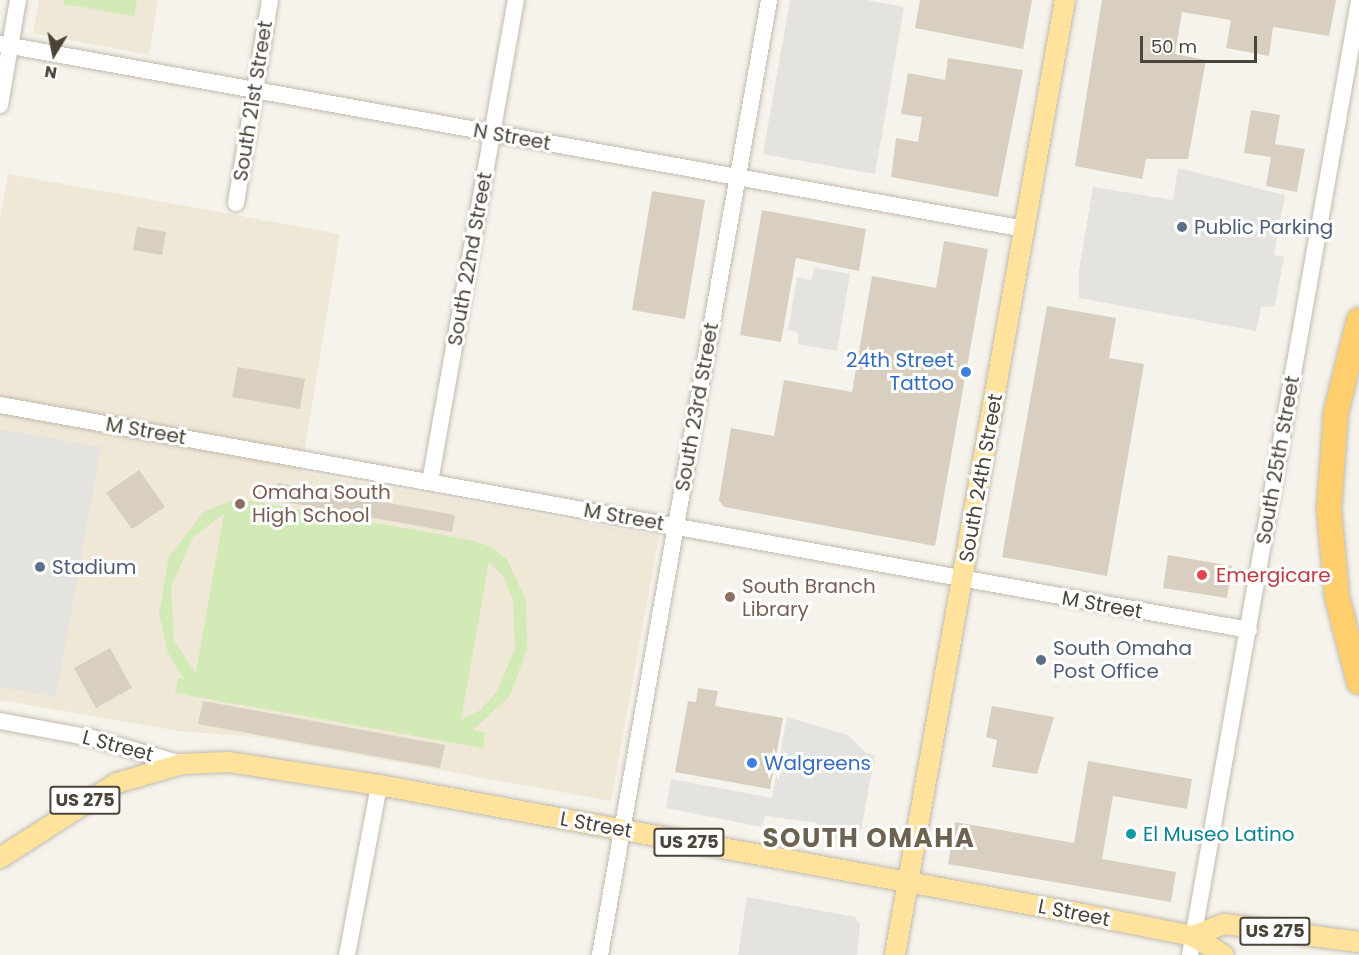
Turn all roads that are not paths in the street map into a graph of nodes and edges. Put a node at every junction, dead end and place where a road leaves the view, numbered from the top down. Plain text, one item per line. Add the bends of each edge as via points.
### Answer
1 (18, 0) edge
2 (270, 0) edge
3 (516, 0) edge
4 (769, 0) edge
5 (1065, 0) edge
6 (1359, 1) edge
7 (5, 45) edge
8 (255, 90) junction
9 (0, 105) edge
10 (493, 133) junction
11 (738, 177) junction
12 (236, 203) dead end
13 (1024, 230) junction
14 (1359, 320) edge
15 (0, 405) edge
16 (430, 482) junction
17 (676, 526) junction
18 (962, 580) junction
19 (1249, 630) junction
20 (1359, 682) edge
21 (0, 721) edge
22 (182, 764) junction
23 (379, 785) junction
24 (622, 830) junction
25 (0, 858) edge
26 (908, 881) junction
27 (1359, 942) edge
28 (1192, 946) edge
29 (347, 955) edge
30 (600, 955) edge
31 (895, 955) edge
32 (1223, 955) edge

1 - 7 street
2 - 8 street, South 21st Street
3 - 10 street, South 22nd Street
4 - 11 street, South 23rd Street
5 - 13 main road, South 24th Street
6 - 19 street, South 25th Street
7 - 8 street, N Street
7 - 9 street
8 - 10 street, N Street
8 - 12 street, South 21st Street
10 - 11 street, N Street
10 - 16 street, South 22nd Street
11 - 13 street, N Street
11 - 17 street, South 23rd Street
13 - 18 main road, South 24th Street
14 - 20 highway via 1336,412 1329,510 1337,597
15 - 16 street, M Street
16 - 17 street, M Street
17 - 18 street, M Street
17 - 24 street, South 23rd Street
18 - 19 street, M Street
18 - 26 main road, South 24th Street
19 - 28 street, South 25th Street
21 - 22 street, L Street via 92,738
22 - 23 main road, L Street / US 275 via 253,764
22 - 25 main road, US 275 via 93,794
23 - 24 main road, L Street / US 275
23 - 29 street
24 - 26 main road, L Street / US 275
24 - 30 street, South 23rd Street
26 - 28 main road, L Street / US 275
26 - 31 main road, South 24th Street
27 - 28 main road, US 275 via 1224,924
28 - 32 main road, L Street / US 275

